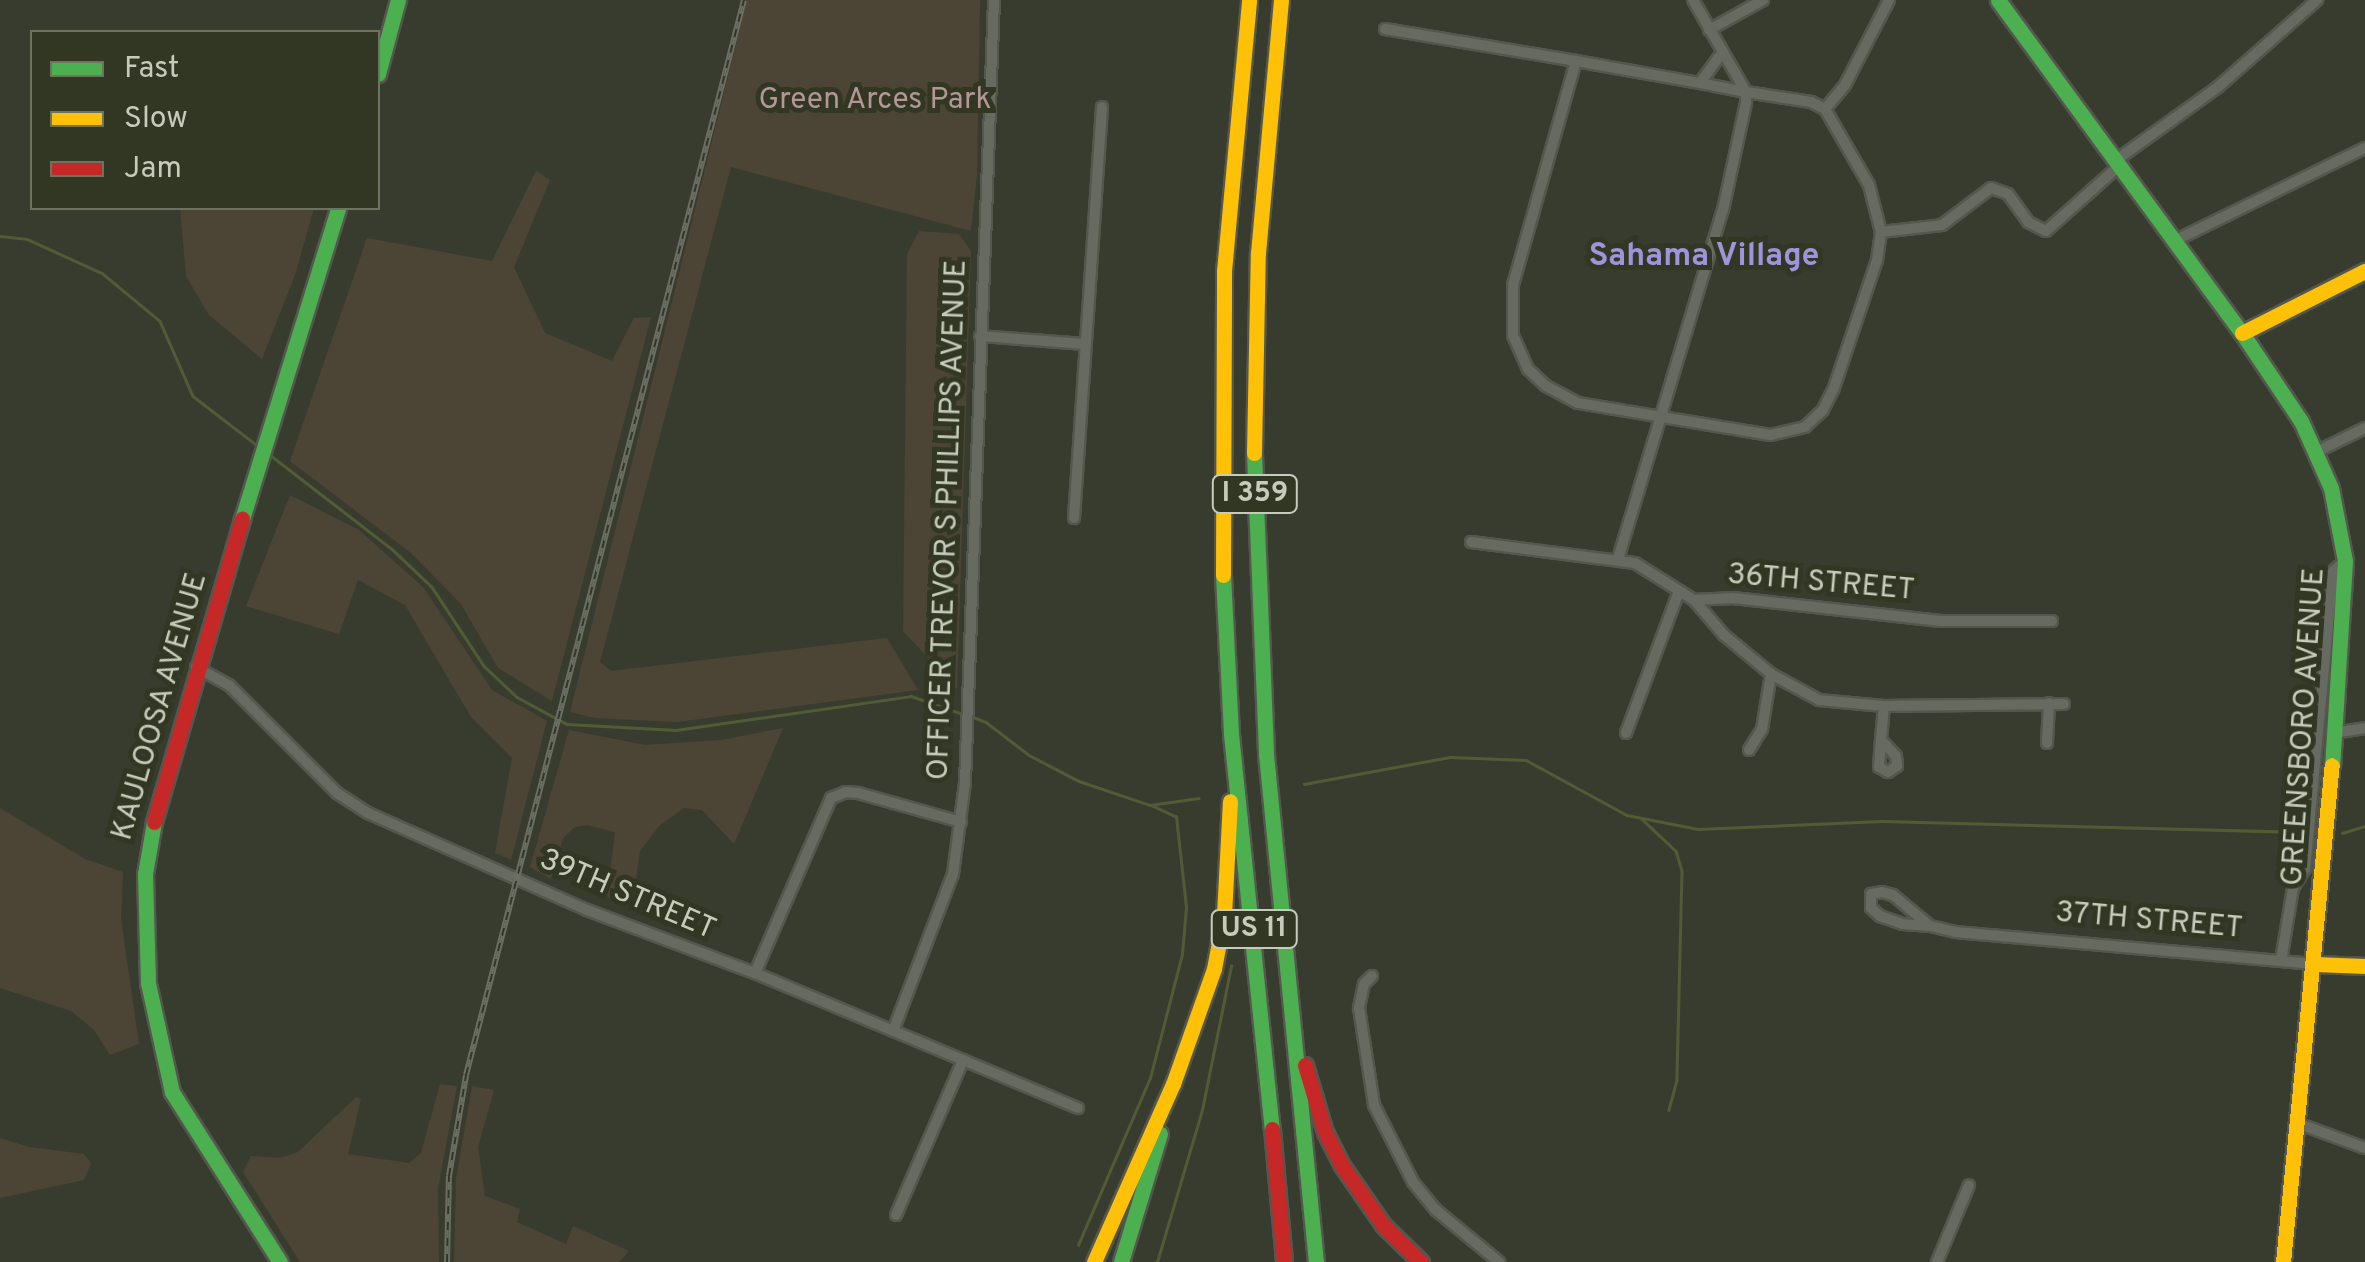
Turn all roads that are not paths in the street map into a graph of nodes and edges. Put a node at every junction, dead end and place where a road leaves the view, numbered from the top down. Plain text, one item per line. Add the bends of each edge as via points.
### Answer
1 (398, 0) edge
2 (994, 0) edge
3 (1249, 0) edge
4 (1282, 0) edge
5 (1693, 0) edge
6 (1763, 0) edge
7 (1889, 0) edge
8 (1998, 0) edge
9 (2317, 0) edge
10 (1385, 29) dead end
11 (1709, 30) junction
12 (1722, 53) junction
13 (1576, 62) junction
14 (380, 67) edge
15 (1700, 83) junction
16 (1746, 92) junction
17 (1102, 107) dead end
18 (1825, 109) junction
19 (2365, 148) edge
20 (2117, 163) junction
21 (337, 210) edge
22 (1881, 232) junction
23 (2174, 241) junction
24 (2365, 271) edge
25 (2242, 333) junction
26 (980, 336) junction
27 (1083, 344) junction
28 (1658, 417) junction
29 (2365, 428) edge
30 (2318, 451) junction
31 (1074, 518) dead end
32 (1472, 542) dead end
33 (1618, 559) junction
34 (2345, 561) junction
35 (1679, 591) junction
36 (1694, 600) junction
37 (2052, 621) dead end
38 (196, 667) junction
39 (1771, 674) junction
40 (2050, 703) junction
41 (2064, 704) dead end
42 (1884, 706) junction
43 (2365, 728) edge
44 (1626, 733) dead end
45 (2334, 733) junction
46 (1232, 734) junction
47 (1881, 740) dead end
48 (2047, 743) dead end
49 (1749, 750) dead end
50 (961, 822) junction
51 (1930, 926) junction
52 (2280, 961) junction
53 (2315, 964) junction
54 (2365, 966) edge
55 (755, 973) junction
56 (1372, 976) dead end
57 (1287, 988) junction
58 (893, 1031) junction
59 (963, 1060) junction
60 (1174, 1084) junction
61 (1078, 1108) dead end
62 (2297, 1123) junction
63 (2365, 1148) edge
64 (1968, 1185) dead end
65 (896, 1214) dead end
66 (280, 1262) edge
67 (1094, 1262) edge
68 (1121, 1262) edge
69 (1284, 1262) edge
70 (1316, 1262) edge
71 (1422, 1262) edge
72 (1499, 1262) edge
73 (1937, 1262) edge
74 (2283, 1262) edge

1 - 14 main road
2 - 26 street, OFFICER TREVOR S PHILLIPS AVENUE
3 - 46 main road, I 359 via 1222,333 1223,579
4 - 57 main road, I 359 via 1260,216 1254,437 1266,754
5 - 11 street
6 - 11 street
7 - 18 street via 1845,85
8 - 20 main road, GREENSBORO AVENUE
9 - 20 street
10 - 13 street
11 - 12 street
12 - 15 street
12 - 16 street
13 - 15 street
13 - 28 street via 1516,273 1513,335 1528,368 1556,393
15 - 16 street
16 - 18 street
16 - 28 street via 1724,210
17 - 27 street
18 - 22 street via 1869,185
19 - 23 street
20 - 22 street via 2046,231 2028,222 2008,194 1991,188 1942,225
20 - 23 main road, GREENSBORO AVENUE
21 - 38 main road, KAULOOSA AVENUE
22 - 28 street via 1834,388 1815,419 1794,432 1770,435
23 - 25 main road, GREENSBORO AVENUE
24 - 25 main road
25 - 30 main road, GREENSBORO AVENUE
26 - 27 street
26 - 50 street, OFFICER TREVOR S PHILLIPS AVENUE
27 - 31 street
28 - 33 street
29 - 30 street
30 - 34 main road, GREENSBORO AVENUE
32 - 33 street
33 - 35 street
34 - 45 main road, GREENSBORO AVENUE
34 - 52 street via 2333,571 2305,869 2293,888
35 - 36 street
35 - 44 street
36 - 37 street, 36TH STREET via 1733,598 1942,620
36 - 39 street, 36TH STREET
38 - 55 street, 39TH STREET via 229,685 336,793 368,813 589,911
38 - 66 main road, KAULOOSA AVENUE via 150,838 142,911 148,983 172,1092
39 - 42 street, 36TH STREET via 1819,700
39 - 49 street via 1762,729
40 - 41 street, 36TH STREET
40 - 42 street, 36TH STREET
40 - 48 street
42 - 47 street
43 - 45 street
45 - 53 main road, GREENSBORO AVENUE
46 - 60 main road via 1224,915 1204,1004
46 - 69 main road, US 11
50 - 55 street via 858,793 831,798
50 - 58 street, OFFICER TREVOR S PHILLIPS AVENUE via 952,874
51 - 51 street, 37TH STREET via 1880,916 1871,908 1871,894 1893,896
51 - 52 street, 37TH STREET
52 - 53 street, 37TH STREET
53 - 54 main road, 37TH STREET
53 - 62 main road, GREENSBORO AVENUE
55 - 58 street, 39TH STREET
56 - 72 street via 1359,1008 1374,1105 1412,1182
57 - 70 main road, I 359
57 - 71 main road via 1312,1096 1341,1164 1384,1226
58 - 59 street, 39TH STREET
59 - 61 street, 39TH STREET
59 - 65 street
60 - 67 main road
60 - 68 main road
62 - 63 street
62 - 74 main road, GREENSBORO AVENUE
64 - 73 street

